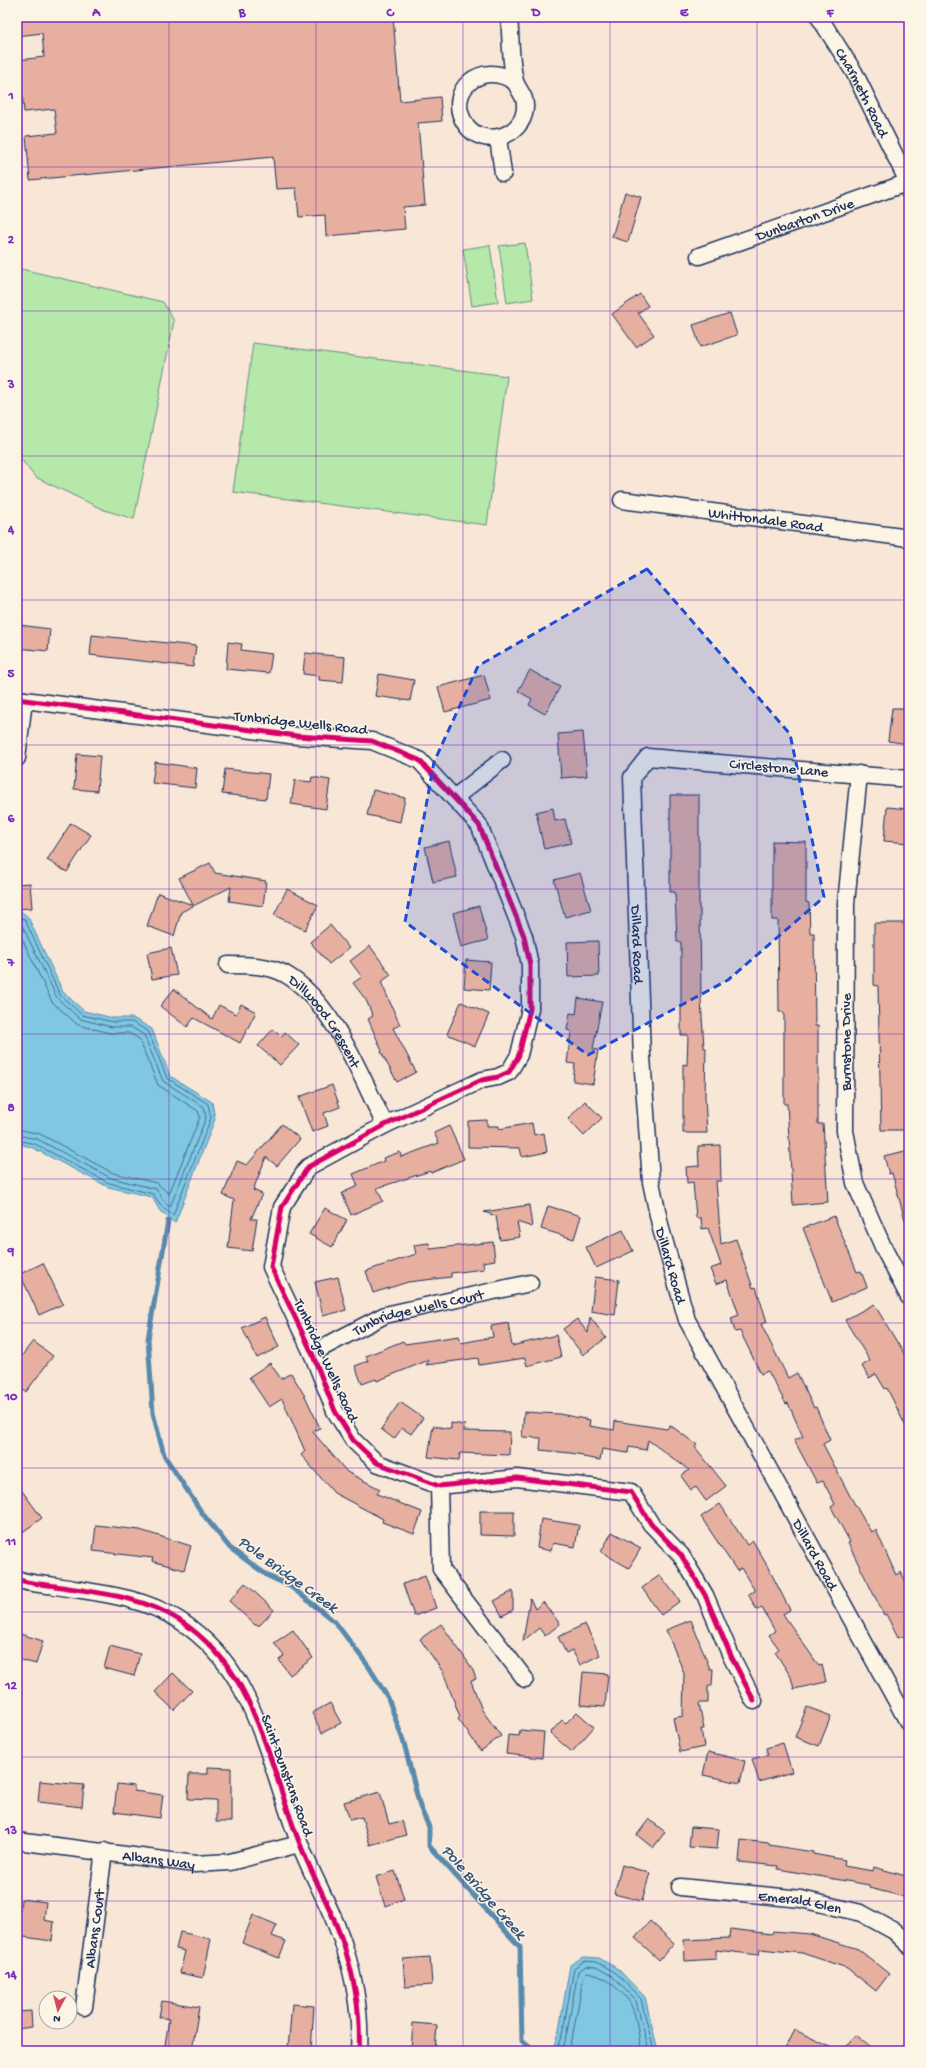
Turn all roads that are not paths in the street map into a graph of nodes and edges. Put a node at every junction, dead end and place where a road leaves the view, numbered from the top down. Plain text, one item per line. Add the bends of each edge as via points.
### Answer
1 (509, 17) edge
2 (819, 17) edge
3 (515, 82) junction
4 (498, 138) junction
5 (503, 173) dead end
6 (909, 185) edge
7 (699, 256) dead end
8 (622, 500) dead end
9 (909, 538) edge
10 (21, 700) edge
11 (648, 757) joint
12 (17, 758) edge
13 (502, 760) dead end
14 (859, 774) junction
15 (909, 779) edge
16 (454, 798) junction
17 (228, 965) dead end
18 (385, 1125) junction
19 (530, 1282) dead end
20 (909, 1297) edge
21 (312, 1353) junction
22 (439, 1486) junction
23 (17, 1579) edge
24 (525, 1679) dead end
25 (754, 1700) dead end
26 (909, 1724) edge
27 (17, 1841) edge
28 (299, 1844) junction
29 (104, 1851) junction
30 (680, 1887) dead end
31 (909, 1945) edge
32 (84, 2007) dead end
33 (359, 2051) edge

1 - 3 street
2 - 6 street, Charmeth Road via 854,72
3 - 4 street via 525,99 523,118 512,132
3 - 4 street via 495,73 480,75 467,84 460,98 461,114 468,127 480,136
4 - 5 street
6 - 7 street, Dunbarton Drive
8 - 9 street, Whittondale Road
10 - 12 street
10 - 16 street, Tunbridge Wells Road via 297,736 372,741 419,760
11 - 14 street, Circlestone Lane
11 - 26 street, Dillard Road via 632,777 642,1058 651,1182 661,1229 687,1320
13 - 16 street
14 - 15 street, Circlestone Lane
14 - 20 street, Burnstone Drive via 846,903 845,1131 855,1184
16 - 18 street, Tunbridge Wells Road via 479,825 524,936 530,965 530,1009 519,1055 509,1072 482,1080
17 - 18 street, Dillwood Crescent via 256,965 285,974 317,999 333,1021
18 - 21 street, Tunbridge Wells Road via 308,1167 282,1207 270,1267
19 - 21 street, Tunbridge Wells Court via 385,1314
21 - 22 street, Tunbridge Wells Road via 335,1411 352,1440 377,1463
22 - 24 street via 441,1569
22 - 25 street, Tunbridge Wells Road via 517,1478 631,1492 651,1524 681,1555 705,1595
23 - 28 street, Saint Dunstans Road via 116,1594 150,1605 198,1634 230,1669 242,1689
27 - 29 street, Albans Way
28 - 29 street, Albans Way via 230,1862 195,1864
28 - 33 street, Saint Dunstans Road via 344,1944 358,2004
29 - 32 street, Albans Court
30 - 31 street, Emerald Glen via 801,1899 861,1913 894,1931

